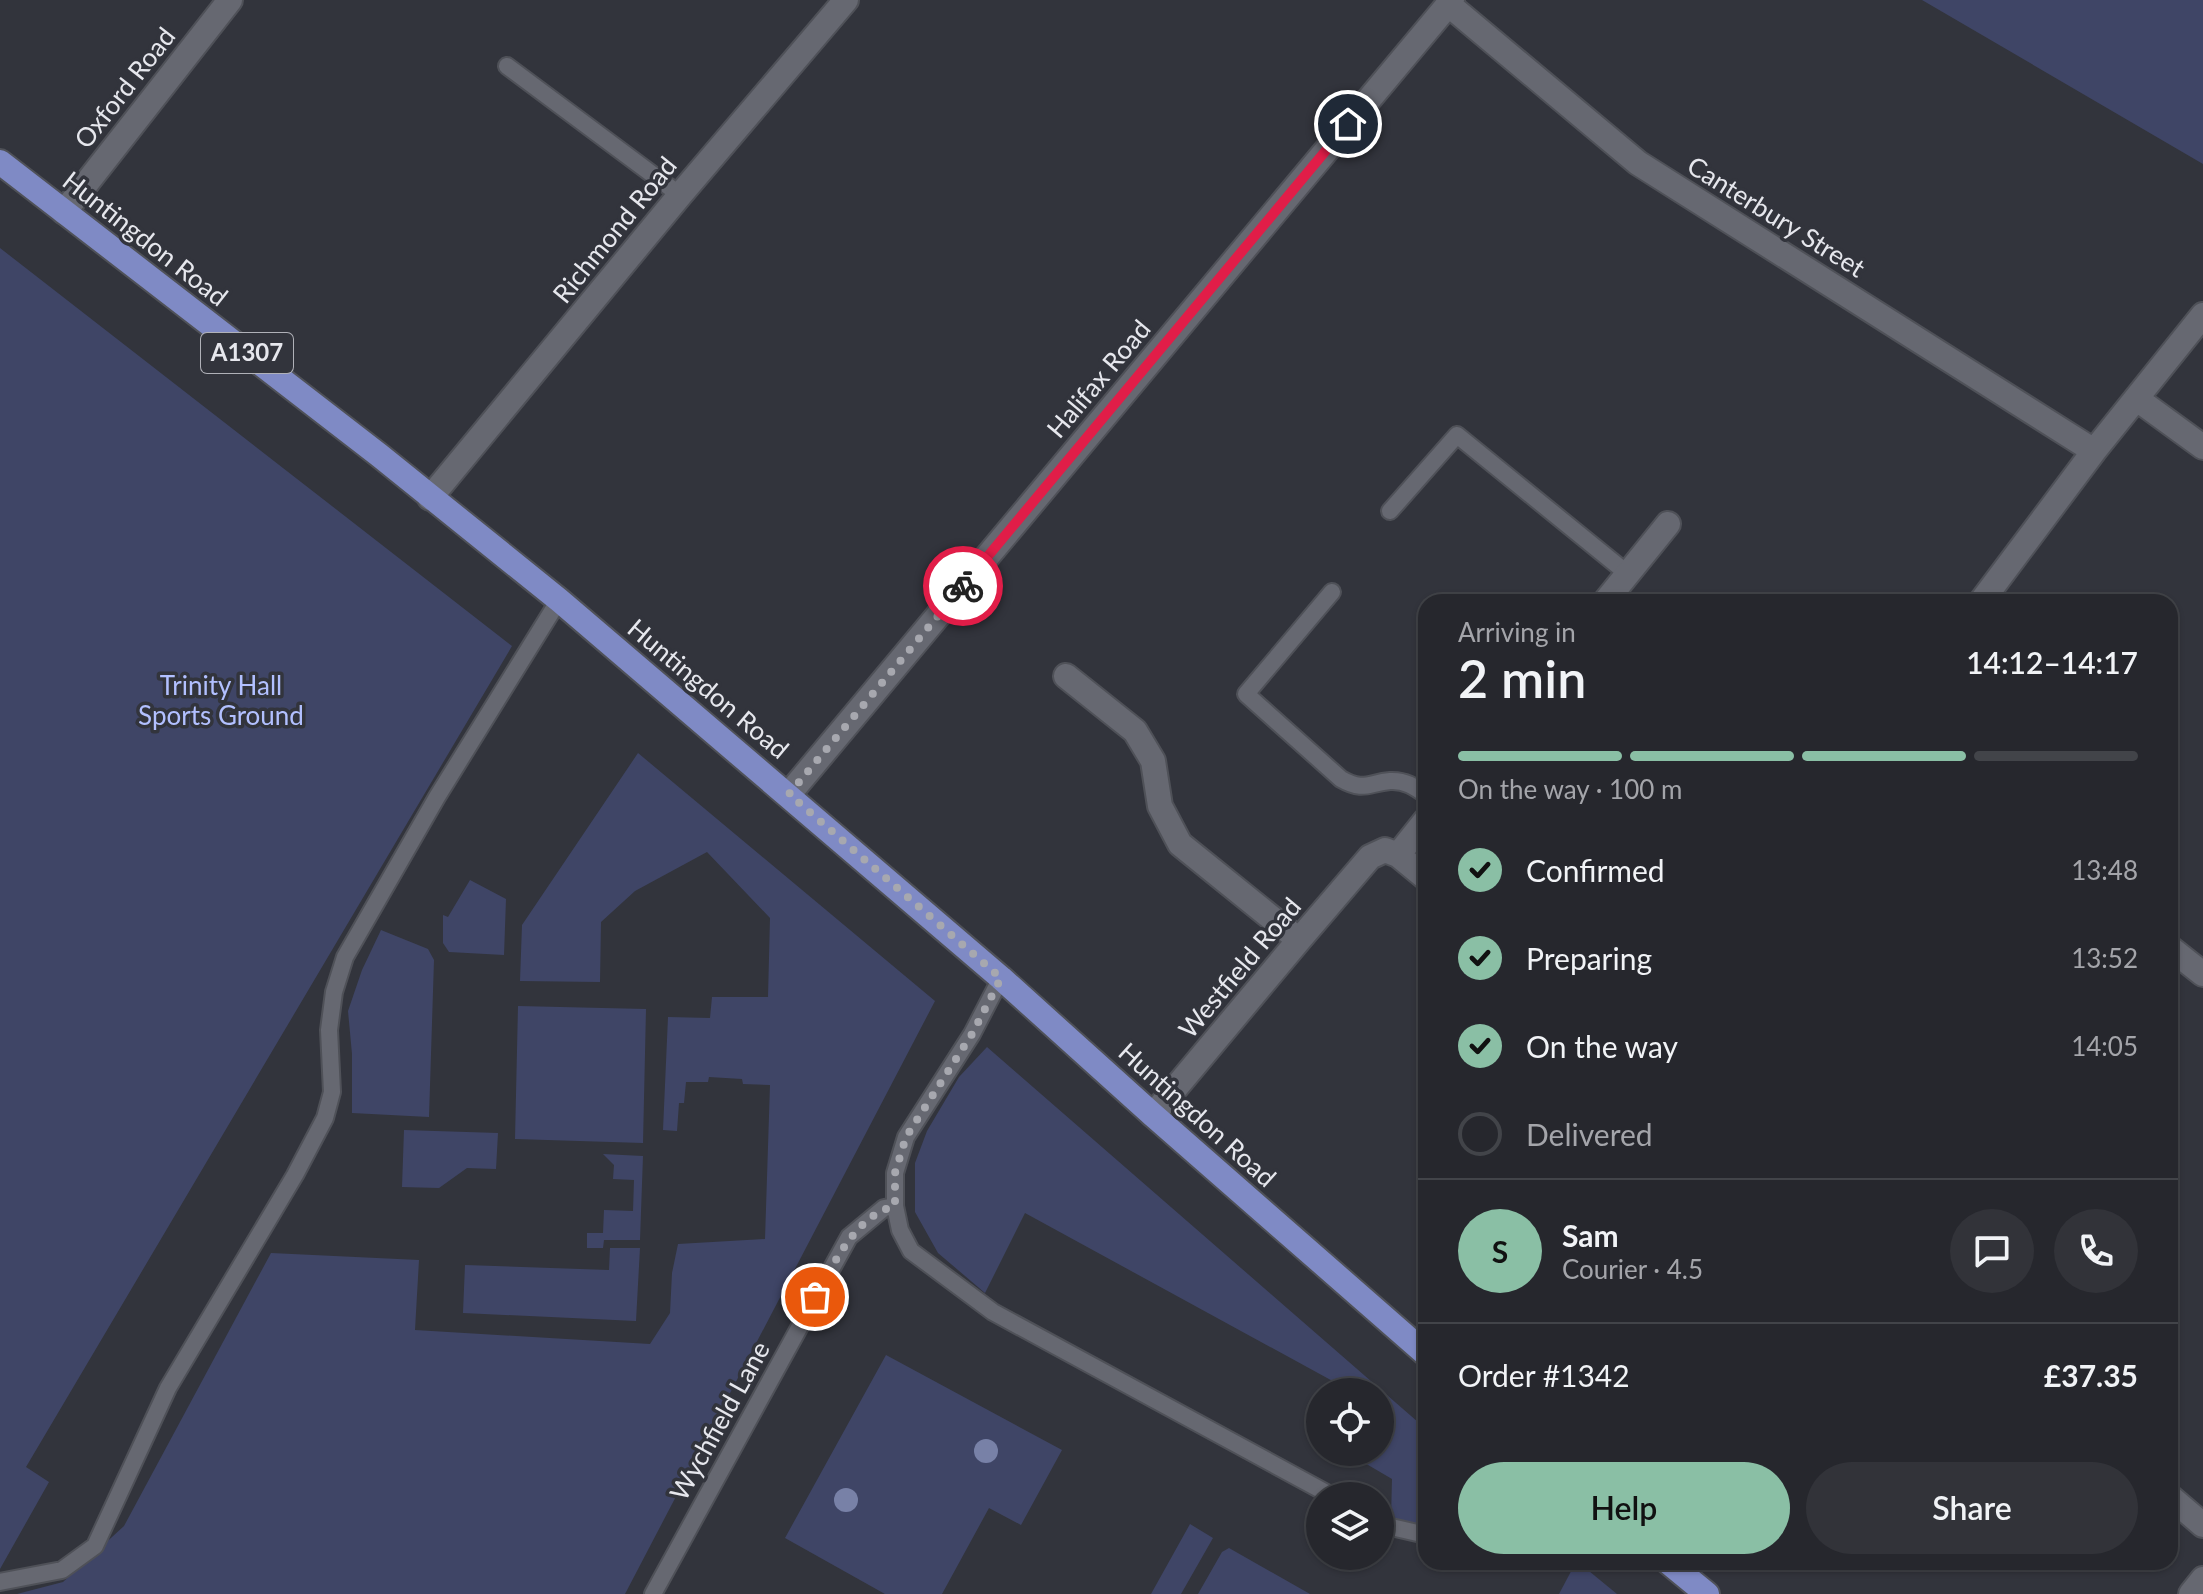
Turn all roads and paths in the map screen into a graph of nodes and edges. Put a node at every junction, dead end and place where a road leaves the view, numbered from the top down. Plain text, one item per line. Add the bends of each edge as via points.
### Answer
1 (230, 0) edge
2 (846, 0) edge
3 (1450, 2) edge
4 (507, 66) dead end
5 (0, 162) edge
6 (680, 195) junction
7 (64, 212) junction
8 (2203, 315) edge
9 (2137, 399) junction
10 (2203, 447) edge
11 (2094, 451) junction
12 (430, 498) junction
13 (1390, 511) dead end
14 (1668, 524) dead end
15 (1628, 574) junction
16 (1332, 592) dead end
17 (1612, 594) edge
18 (1987, 594) edge
19 (559, 600) junction
20 (1066, 676) dead end
21 (1418, 790) edge
22 (789, 794) junction
23 (1418, 830) edge
24 (1398, 855) junction
25 (1418, 871) edge
26 (1299, 940) junction
27 (2178, 954) edge
28 (2203, 974) edge
29 (1001, 978) junction
30 (1153, 1115) junction
31 (895, 1206) junction
32 (1418, 1347) edge
33 (1306, 1482) edge
34 (2178, 1504) edge
35 (2203, 1525) edge
36 (1394, 1528) edge
37 (1418, 1533) edge
38 (1678, 1570) edge
39 (2203, 1579) edge
40 (0, 1582) edge
41 (653, 1594) edge
42 (1707, 1594) edge
43 (2191, 1594) edge

1 - 7 street, Oxford Road
2 - 6 street, Richmond Road
3 - 11 street, Canterbury Street via 1638,163
3 - 22 street, Halifax Road
4 - 6 lane
5 - 7 main road, Huntingdon Road / A1307
6 - 12 street, Richmond Road
7 - 12 main road, Huntingdon Road / A1307
8 - 9 street
9 - 10 street
9 - 11 street
11 - 18 street
12 - 19 main road, Huntingdon Road / A1307
13 - 15 lane via 1457,435
14 - 15 street
15 - 17 street
16 - 21 lane via 1246,694 1341,779 1354,786 1408,783
19 - 22 main road, Huntingdon Road / A1307
19 - 40 lane via 345,957 329,1030 332,1092 325,1118 168,1388 95,1546 62,1570
20 - 26 street via 1135,731 1153,761 1160,806 1180,844
22 - 29 main road, Huntingdon Road / A1307
23 - 24 street
24 - 25 street
24 - 26 street, Westfield Road via 1385,850 1370,857
26 - 30 street, Westfield Road
27 - 28 street
29 - 30 main road, Huntingdon Road / A1307
29 - 31 lane via 906,1137 895,1173
30 - 32 main road, Huntingdon Road / A1307
31 - 33 lane via 911,1251 993,1312
31 - 41 lane, Wychfield Lane via 884,1208 849,1237
34 - 35 street
36 - 37 lane
38 - 42 main road
39 - 43 street

